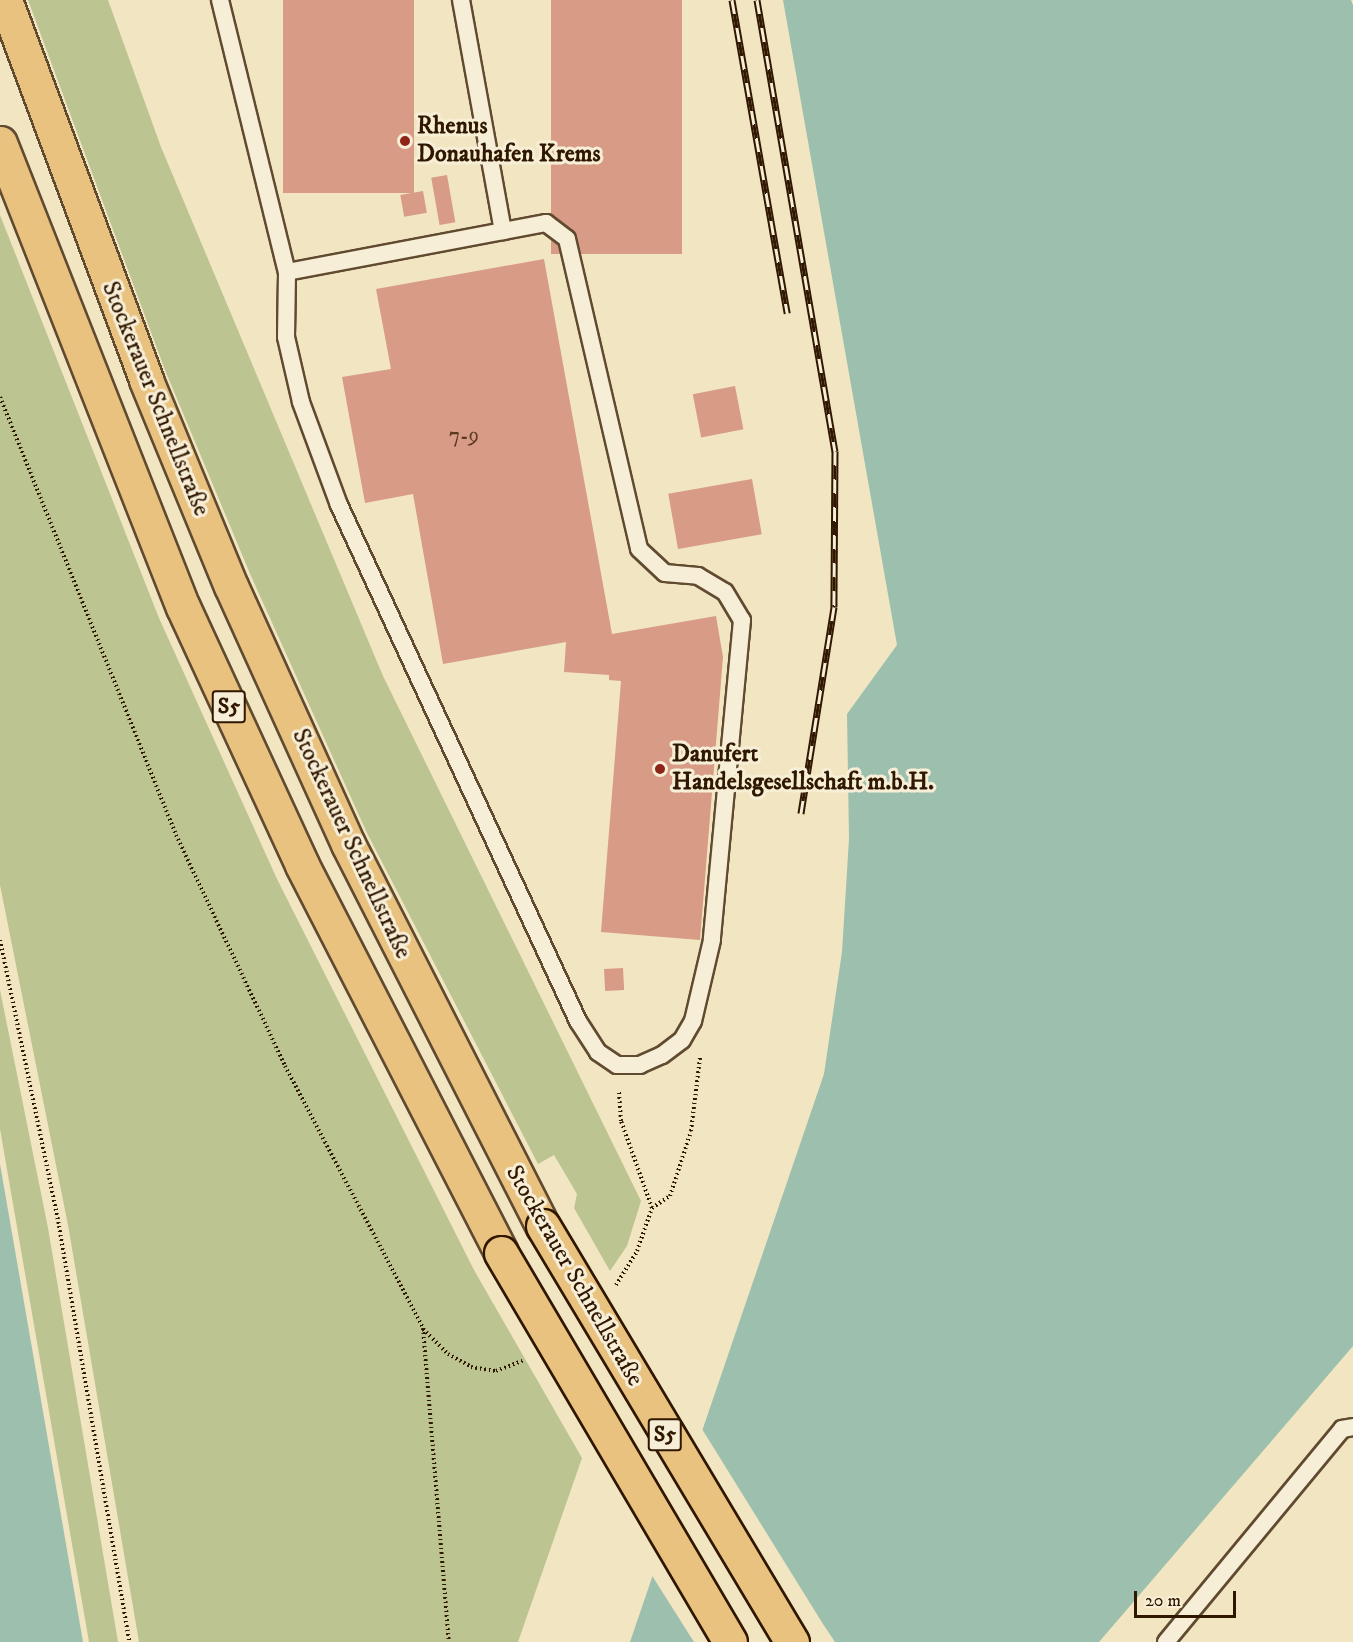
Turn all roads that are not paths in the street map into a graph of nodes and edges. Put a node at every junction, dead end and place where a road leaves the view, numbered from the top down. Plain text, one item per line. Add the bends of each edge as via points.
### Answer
1 (5, 0) edge
2 (220, 0) edge
3 (461, 0) edge
4 (0, 143) edge
5 (503, 231) junction
6 (286, 272) junction
7 (1353, 1427) edge
8 (730, 1642) edge
9 (792, 1642) edge
10 (1166, 1642) edge

1 - 9 highway, Stockerauer Schnellstraße / S5, bridge via 146,380 231,586 354,854 543,1226
2 - 6 lane
3 - 5 lane
4 - 8 highway, S5, bridge via 183,607 302,865 501,1253
5 - 6 lane
5 - 6 lane via 546,223 567,239 639,549 665,573 698,576 725,592 742,620 712,940 693,1020 682,1040 640,1065 617,1065 598,1052 578,1021 339,505 298,391 286,337
7 - 10 lane via 1342,1429

